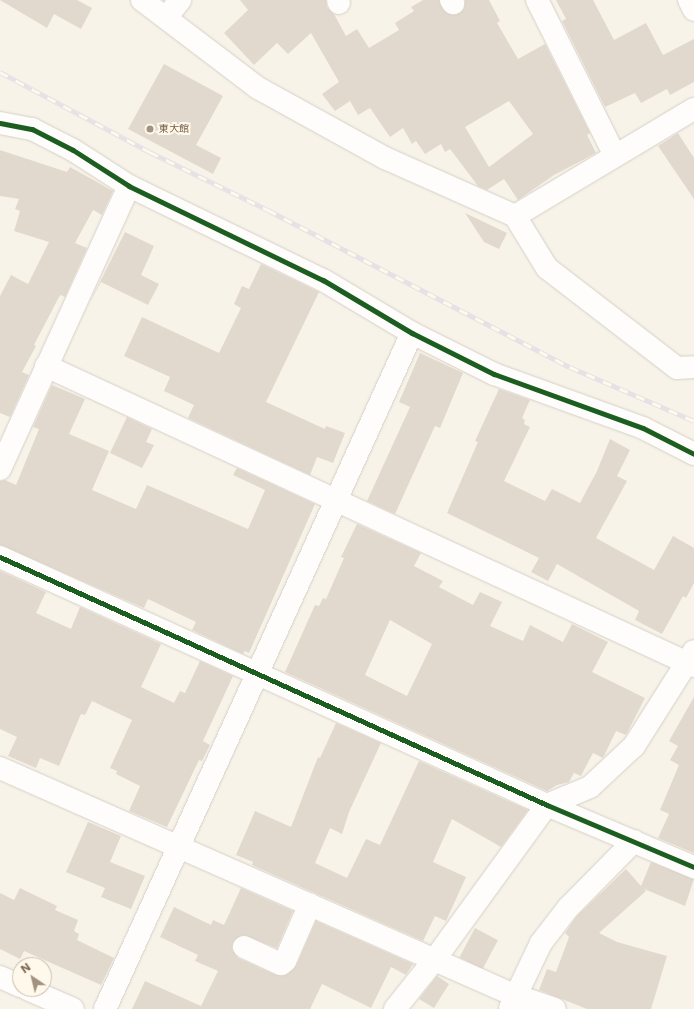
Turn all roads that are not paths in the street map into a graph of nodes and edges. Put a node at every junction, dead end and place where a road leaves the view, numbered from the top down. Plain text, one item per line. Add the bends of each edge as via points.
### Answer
1 (142, 0) edge
2 (180, 0) edge
3 (537, 0) edge
4 (689, 0) edge
5 (694, 10) edge
6 (166, 18) junction
7 (694, 109) edge
8 (0, 123) edge
9 (615, 156) junction
10 (129, 186) junction
11 (515, 216) junction
12 (412, 334) junction
13 (46, 366) junction
14 (694, 367) edge
15 (694, 454) edge
16 (0, 469) edge
17 (336, 500) junction
18 (0, 557) edge
19 (692, 660) edge
20 (257, 674) junction
21 (0, 768) edge
22 (547, 805) junction
23 (634, 841) junction
24 (180, 848) junction
25 (694, 868) edge
26 (310, 904) junction
27 (244, 947) dead end
28 (435, 959) junction
29 (0, 977) edge
30 (12, 982) edge
31 (45, 997) edge
32 (512, 1002) edge
33 (73, 1009) edge
34 (105, 1009) edge
35 (395, 1009) edge
36 (555, 1009) edge

1 - 6 street
2 - 6 street
3 - 9 street
4 - 5 street
6 - 11 street via 258,88 385,158
7 - 9 street
8 - 10 street via 32,129 73,150
9 - 11 street
10 - 12 street via 323,280
10 - 13 street
11 - 14 street via 547,268 677,368
12 - 15 street via 494,374 643,428
12 - 17 street
13 - 16 street
13 - 17 street
17 - 19 street
17 - 20 street
18 - 20 street
19 - 22 street via 634,746 590,787
20 - 22 street
20 - 24 street
21 - 24 street
22 - 23 street
22 - 28 street
23 - 25 street
23 - 32 street via 568,908 540,943
24 - 26 street
24 - 34 street
26 - 27 street via 285,961 281,964
26 - 28 street
28 - 32 street
28 - 35 street
29 - 30 street
31 - 33 street
32 - 36 street

